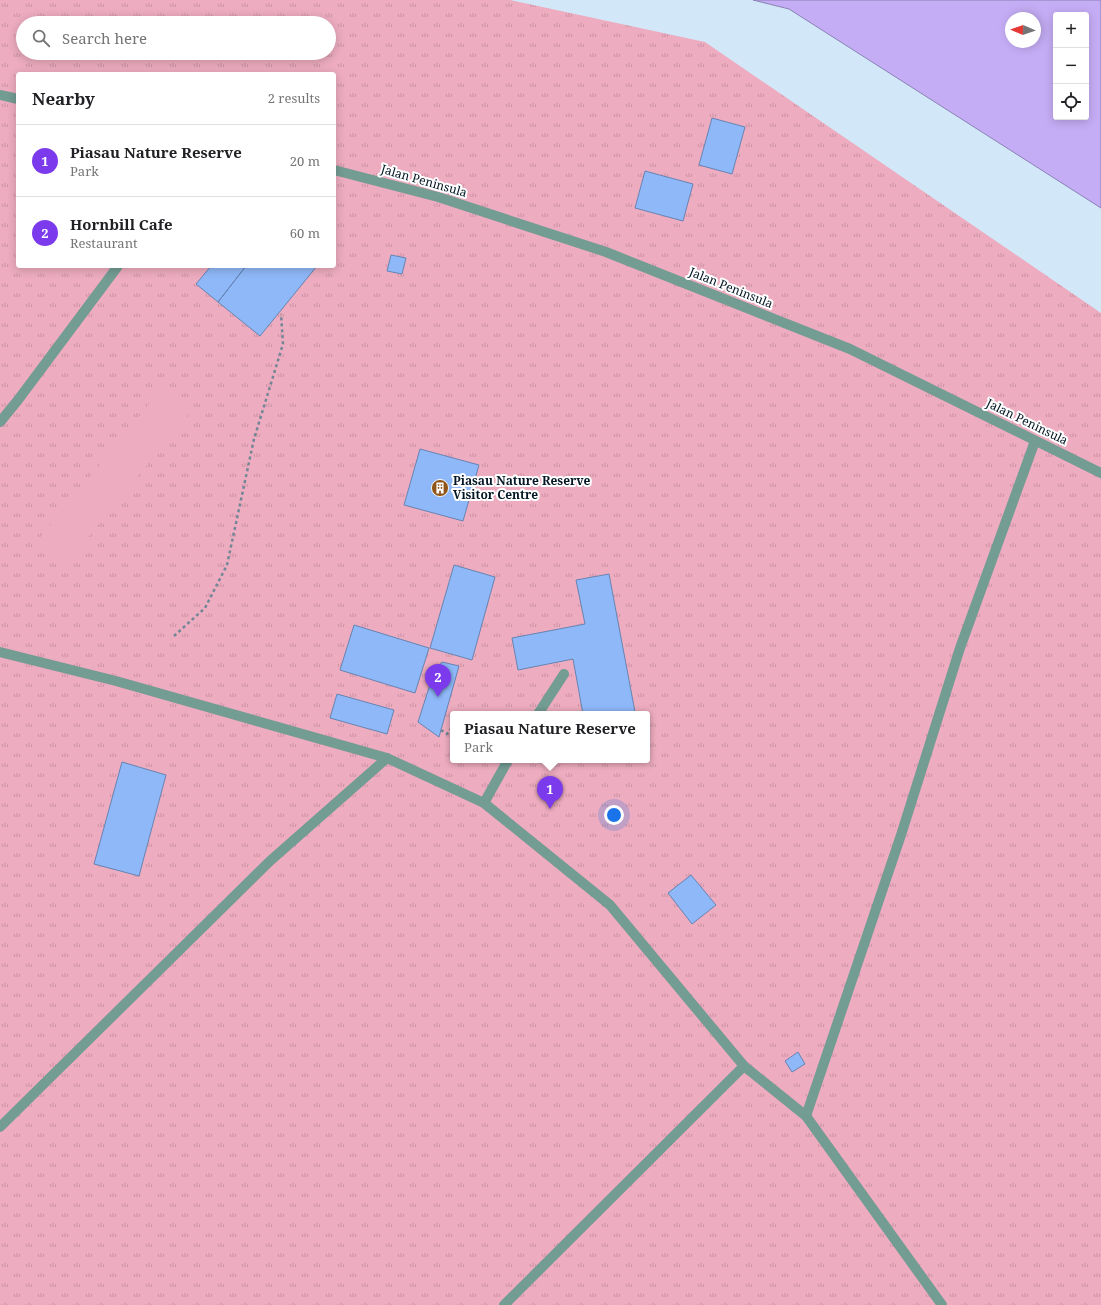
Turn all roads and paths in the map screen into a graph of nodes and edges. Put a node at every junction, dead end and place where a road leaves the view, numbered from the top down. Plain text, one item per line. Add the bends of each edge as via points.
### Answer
1 (0, 96) edge
2 (16, 99) edge
3 (336, 171) edge
4 (117, 268) edge
5 (281, 314) dead end
6 (0, 422) edge
7 (1035, 441) junction
8 (1101, 473) edge
9 (174, 636) dead end
10 (0, 652) edge
11 (564, 674) dead end
12 (540, 711) edge
13 (441, 730) dead end
14 (450, 730) edge
15 (387, 758) junction
16 (506, 763) edge
17 (484, 803) junction
18 (744, 1066) junction
19 (806, 1116) junction
20 (0, 1127) edge
21 (504, 1305) edge
22 (942, 1305) edge

1 - 2 street
3 - 7 street, Jalan Peninsula via 438,197 606,252 850,349
4 - 6 street
5 - 9 path via 283,344 254,439 227,565 206,608
7 - 8 street, Jalan Peninsula
7 - 19 street via 960,648 901,835
10 - 15 street via 116,680
11 - 12 street
13 - 14 path via 447,734
15 - 17 street
15 - 20 street via 270,861
16 - 17 street
17 - 18 street via 610,905
18 - 19 street
18 - 21 street
19 - 22 street

